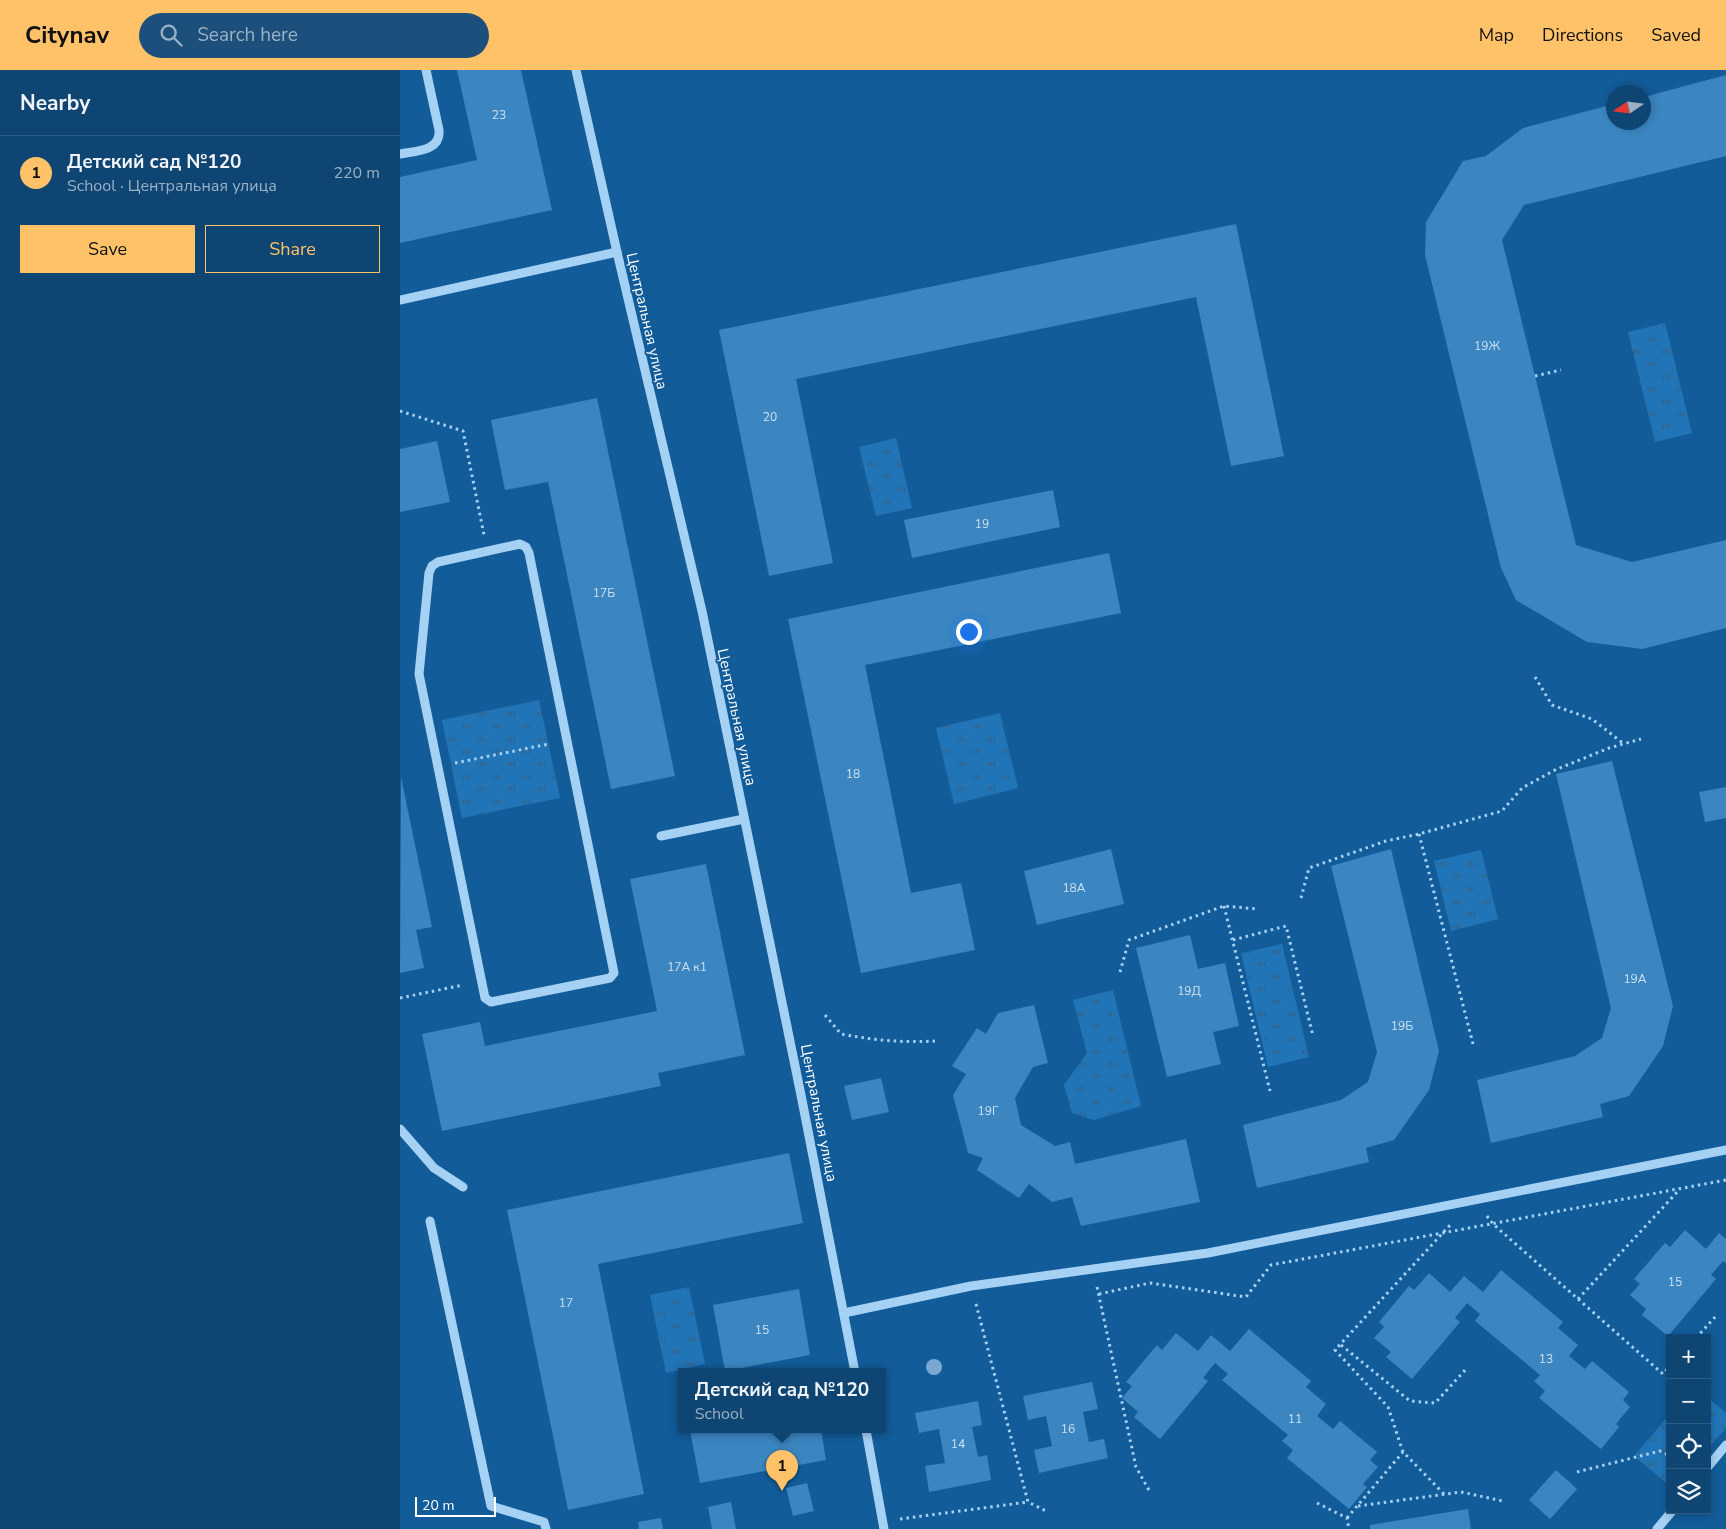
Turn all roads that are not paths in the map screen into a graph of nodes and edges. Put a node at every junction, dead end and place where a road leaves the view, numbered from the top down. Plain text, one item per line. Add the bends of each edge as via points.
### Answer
1 (426, 70) edge
2 (576, 70) edge
3 (400, 154) edge
4 (617, 252) junction
5 (400, 300) edge
6 (744, 819) junction
7 (661, 836) dead end
8 (481, 981) joint
9 (400, 1130) edge
10 (1726, 1150) edge
11 (463, 1188) dead end
12 (430, 1221) dead end
13 (844, 1313) junction
14 (854, 1368) edge
15 (867, 1433) edge
16 (1726, 1445) edge
17 (1711, 1463) edge
18 (1670, 1514) edge
19 (884, 1525) edge
20 (546, 1529) edge
21 (1657, 1529) edge

1 - 3 street via 439,139 430,147
2 - 4 street, Центральная улица
4 - 5 street
4 - 6 street, Центральная улица via 702,610
6 - 7 street
6 - 13 street, Центральная улица
8 - 8 street via 485,998 493,1002 610,978 614,973 528,550 520,544 432,566 419,674
9 - 11 street via 434,1168
10 - 13 street via 1208,1253 971,1286
12 - 20 street via 491,1506 544,1522
13 - 14 street, Центральная улица
15 - 19 street
16 - 17 street
18 - 21 street

